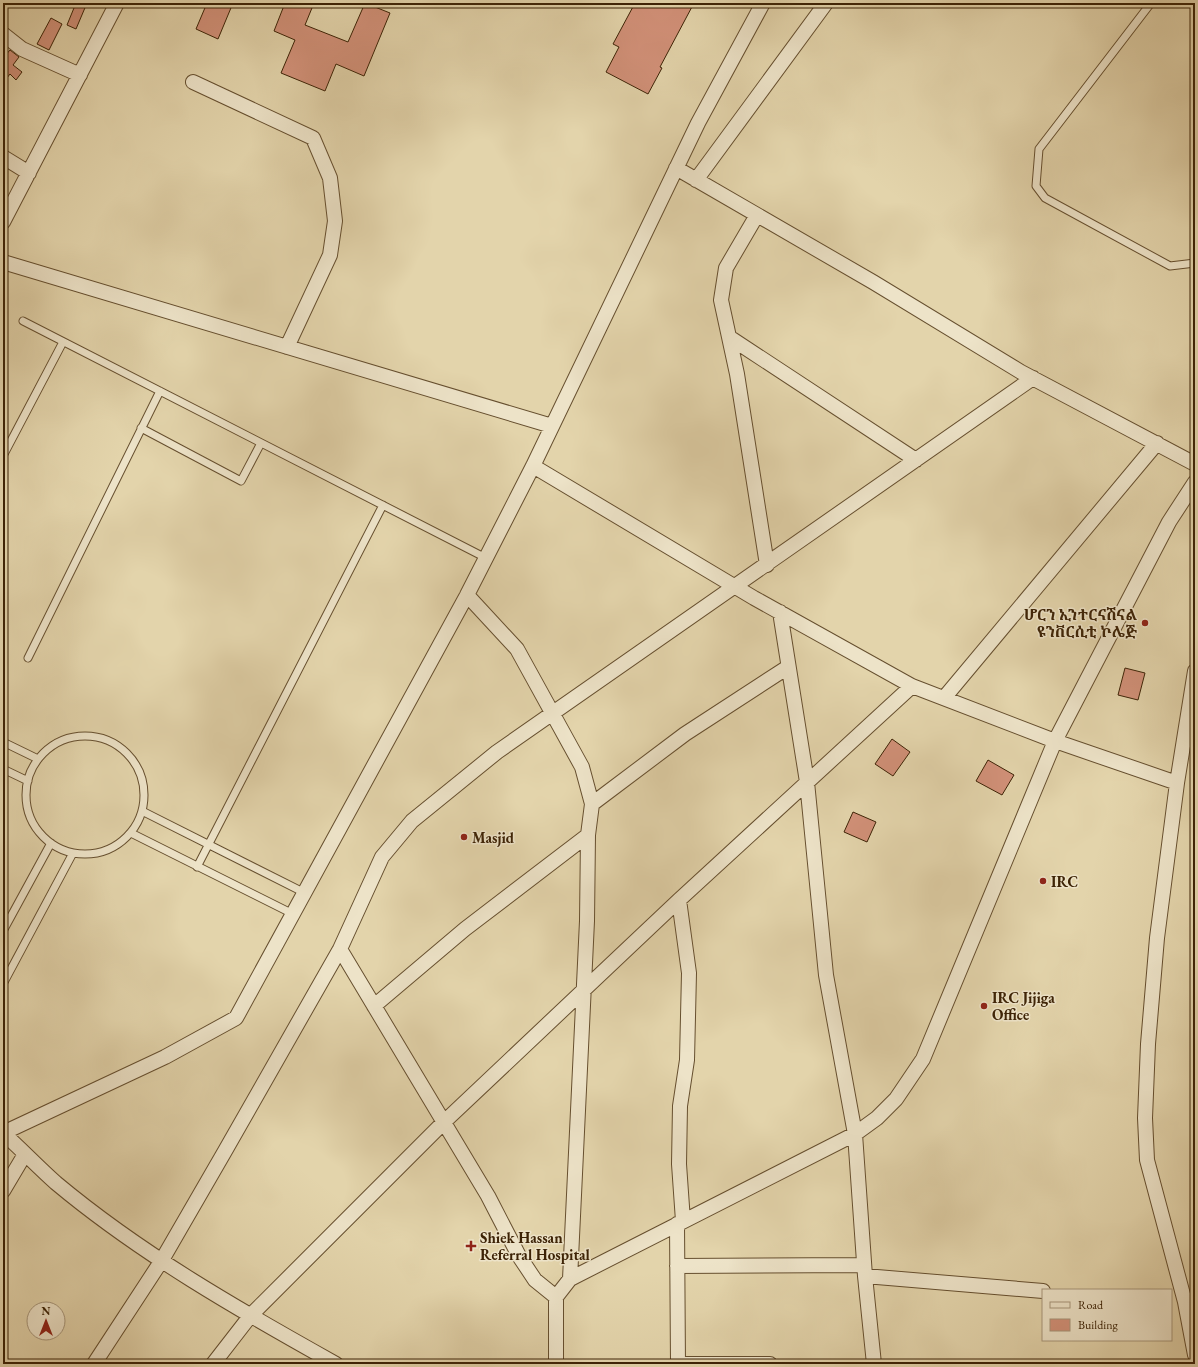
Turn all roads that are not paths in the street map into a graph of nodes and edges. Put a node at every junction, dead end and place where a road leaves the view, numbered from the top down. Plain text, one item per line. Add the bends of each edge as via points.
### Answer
1 (763, 3) edge
2 (826, 3) edge
3 (1151, 3) edge
4 (111, 6) edge
5 (3, 34) edge
6 (80, 75) junction
7 (193, 82) dead end
8 (3, 157) edge
9 (676, 168) junction
10 (29, 173) junction
11 (696, 180) junction
12 (757, 215) junction
13 (3, 222) edge
14 (3, 262) edge
15 (1195, 263) edge
16 (23, 321) dead end
17 (729, 337) junction
18 (63, 342) junction
19 (287, 347) junction
20 (1033, 378) junction
21 (160, 391) junction
22 (552, 426) junction
23 (142, 428) junction
24 (261, 443) junction
25 (1157, 443) junction
26 (3, 456) edge
27 (916, 460) junction
28 (1195, 464) edge
29 (533, 466) junction
30 (1195, 482) edge
31 (383, 505) junction
32 (486, 558) junction
33 (767, 565) junction
34 (736, 587) junction
35 (467, 595) junction
36 (780, 612) junction
37 (28, 658) dead end
38 (788, 667) junction
39 (1195, 671) edge
40 (912, 686) junction
41 (944, 698) junction
42 (552, 713) junction
43 (3, 742) edge
44 (1054, 742) junction
45 (38, 760) junction
46 (3, 769) edge
47 (28, 781) junction
48 (807, 782) junction
49 (1177, 783) junction
50 (592, 804) junction
51 (142, 811) junction
52 (131, 833) junction
53 (588, 835) junction
54 (51, 843) junction
55 (209, 845) junction
56 (74, 853) junction
57 (197, 867) junction
58 (305, 893) junction
59 (679, 900) junction
60 (293, 914) junction
61 (3, 931) edge
62 (340, 949) junction
63 (3, 984) edge
64 (583, 990) junction
65 (374, 1006) junction
66 (444, 1122) junction
67 (855, 1134) junction
68 (25, 1154) junction
69 (3, 1191) edge
70 (680, 1222) junction
71 (162, 1260) junction
72 (677, 1266) junction
73 (865, 1270) junction
74 (570, 1279) junction
75 (1042, 1291) edge
76 (556, 1297) junction
77 (1178, 1301) edge
78 (251, 1315) junction
79 (1195, 1355) edge
80 (94, 1364) edge
81 (213, 1364) edge
82 (336, 1364) edge
83 (556, 1364) edge
84 (678, 1364) edge
85 (770, 1364) edge
86 (874, 1364) edge

1 - 9 street
2 - 11 street
3 - 15 lane via 1038,148 1036,186 1045,198 1170,266
4 - 6 street
5 - 6 street via 22,50
6 - 10 street
7 - 19 street via 313,138 330,178 335,221 330,255
8 - 10 street
9 - 11 street
9 - 22 street
10 - 13 street
11 - 12 street
12 - 17 street via 726,268 721,300
12 - 20 street
14 - 19 street
16 - 18 lane
17 - 27 street
17 - 33 street
18 - 21 lane
18 - 26 lane
19 - 22 street
20 - 25 street
20 - 27 street
21 - 23 lane
21 - 24 lane
22 - 29 street
23 - 24 lane via 241,481
23 - 37 lane
24 - 31 lane
25 - 28 street
25 - 41 street
27 - 33 street
29 - 32 street
29 - 34 street
30 - 44 street via 1168,522
31 - 32 lane
31 - 55 lane
32 - 35 street
33 - 34 street
34 - 36 street
34 - 42 street
35 - 42 street via 517,649
35 - 58 street
36 - 38 street
36 - 40 street
38 - 48 street
38 - 50 street via 685,734
39 - 49 street
40 - 41 street
40 - 48 street
41 - 44 street
42 - 50 street via 582,767
42 - 62 street via 497,752 412,821 382,857
43 - 45 lane
44 - 49 street
44 - 67 street via 923,1059 896,1099 877,1118
45 - 47 lane
45 - 51 lane via 51,747 68,739 86,736 104,740 121,748 134,762 142,778 145,797
46 - 47 lane
47 - 54 lane via 26,799 30,816 38,831
48 - 59 street
48 - 67 street via 826,975
49 - 77 street via 1157,938 1145,1118 1147,1160
50 - 53 street
51 - 52 lane
51 - 55 lane
52 - 56 lane via 112,848 93,854
52 - 57 lane
53 - 64 street
53 - 65 street via 465,929
54 - 56 lane
54 - 61 lane
55 - 57 lane
55 - 58 lane
56 - 63 lane
57 - 60 lane
58 - 60 street
59 - 64 street
59 - 70 street via 689,973 687,1060 680,1106
60 - 68 street via 236,1018 165,1057 3,1133
62 - 65 street
62 - 71 street
64 - 66 street
64 - 74 street
65 - 66 street
66 - 76 street via 488,1196 519,1256 536,1280
66 - 78 street
67 - 70 street
67 - 73 street
68 - 69 street
68 - 71 street via 56,1183
70 - 72 street
70 - 74 street
71 - 78 street
71 - 80 street
72 - 73 street
72 - 84 street
73 - 75 street
73 - 86 street
74 - 76 street
76 - 83 street
77 - 79 street
78 - 81 street
78 - 82 street
84 - 85 street

